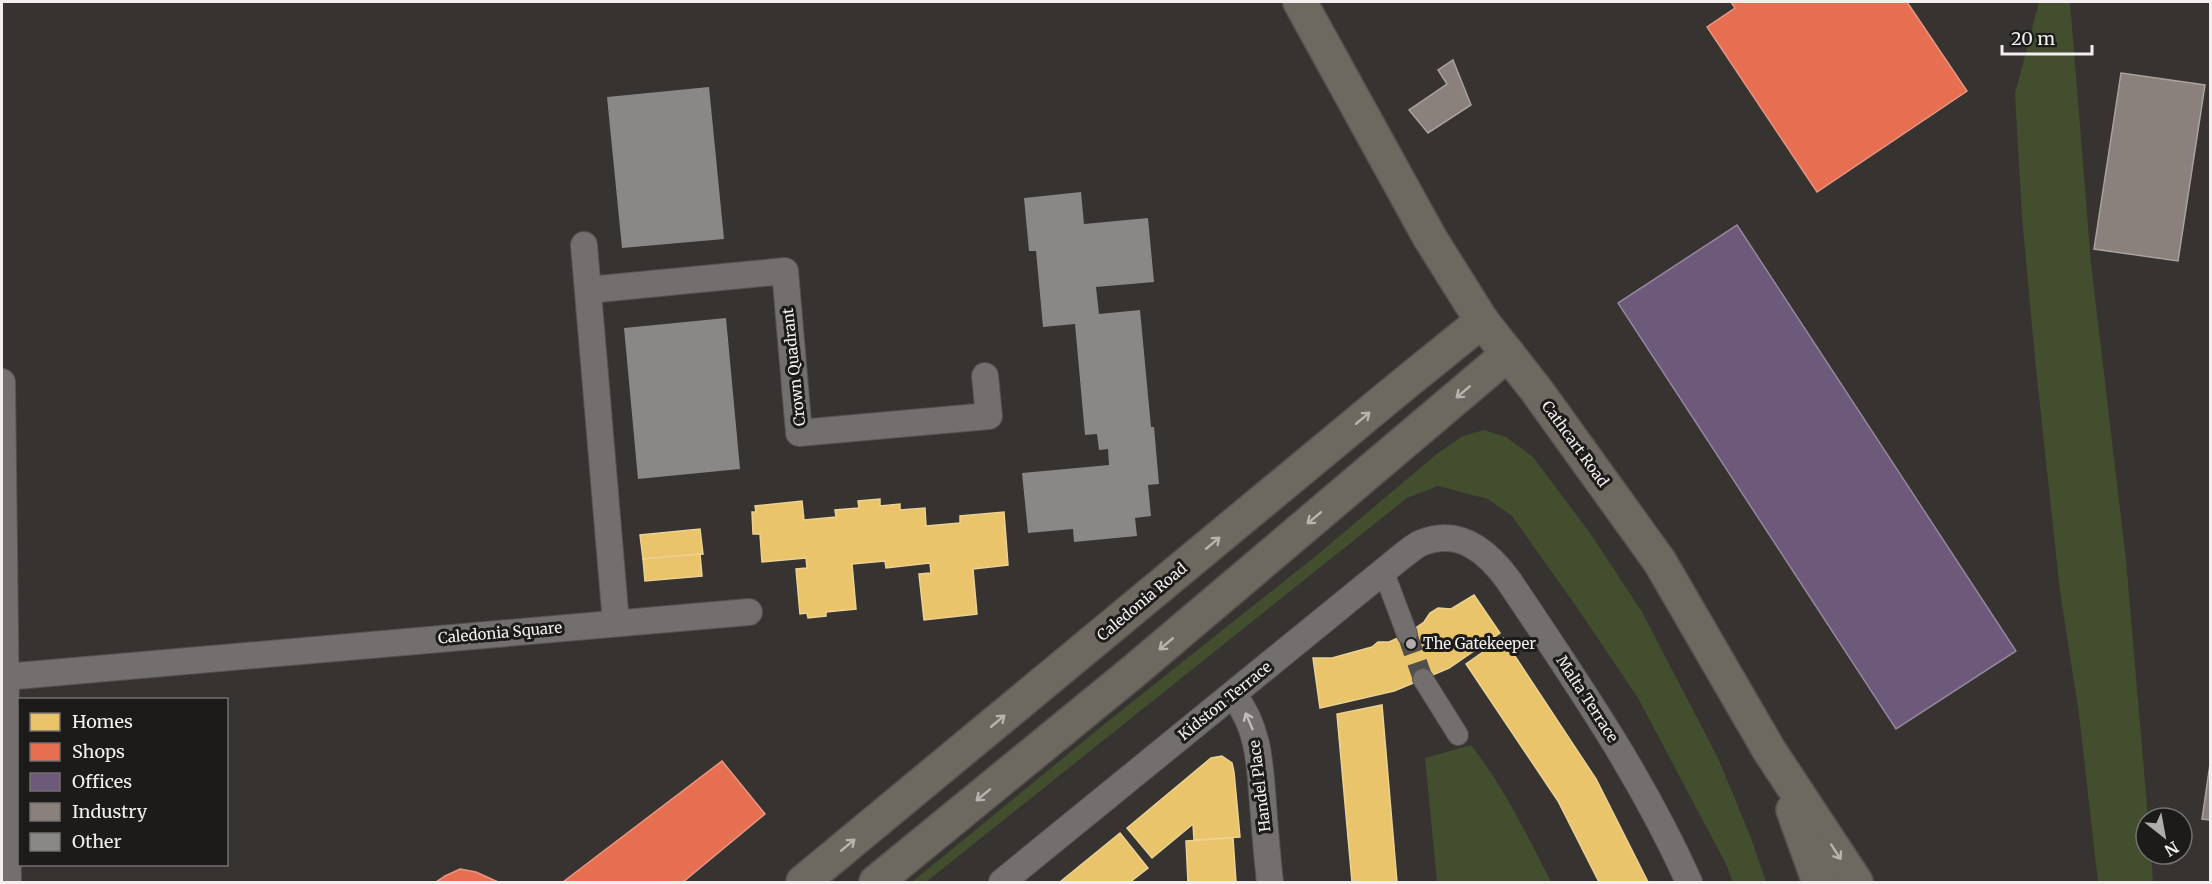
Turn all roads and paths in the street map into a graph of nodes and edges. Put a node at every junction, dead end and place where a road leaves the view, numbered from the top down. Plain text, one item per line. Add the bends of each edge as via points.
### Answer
1 (1300, 2) edge
2 (584, 245) dead end
3 (588, 290) junction
4 (1482, 321) junction
5 (1508, 354) junction
6 (985, 376) dead end
7 (2, 382) edge
8 (1456, 539) joint
9 (1383, 570) junction
10 (749, 612) dead end
11 (616, 623) junction
12 (1407, 634) tunnel mouth
13 (5, 676) junction
14 (1423, 679) tunnel mouth
15 (1233, 695) junction
16 (1458, 735) dead end
17 (1769, 750) junction
18 (8, 882) edge
19 (803, 882) edge
20 (876, 882) edge
21 (1002, 882) edge
22 (1270, 882) edge
23 (1689, 882) edge
24 (1819, 882) edge
25 (1856, 882) edge

1 - 4 main road, Cathcart Road via 1430,238
2 - 3 street
3 - 6 street, Crown Quadrant via 785,271 799,433 989,416
3 - 11 street
4 - 5 main road, Cathcart Road
19 -> 4 main road, Caledonia Road
5 - 17 main road, Cathcart Road via 1660,562
5 -> 20 main road via 1125,678
7 - 13 street
8 - 9 street, Kidston Terrace via 1420,543
8 - 23 street, Malta Terrace via 1488,555 1509,581 1629,764
9 - 12 street
9 - 15 street, Kidston Terrace
10 - 11 street, Caledonia Square
11 - 13 street, Caledonia Square
13 - 18 street
14 - 16 street
15 - 21 street, Kidston Terrace
22 -> 15 street, Handel Place via 1259,753 1243,706
17 - 24 main road
17 -> 25 main road, Cathcart Road

